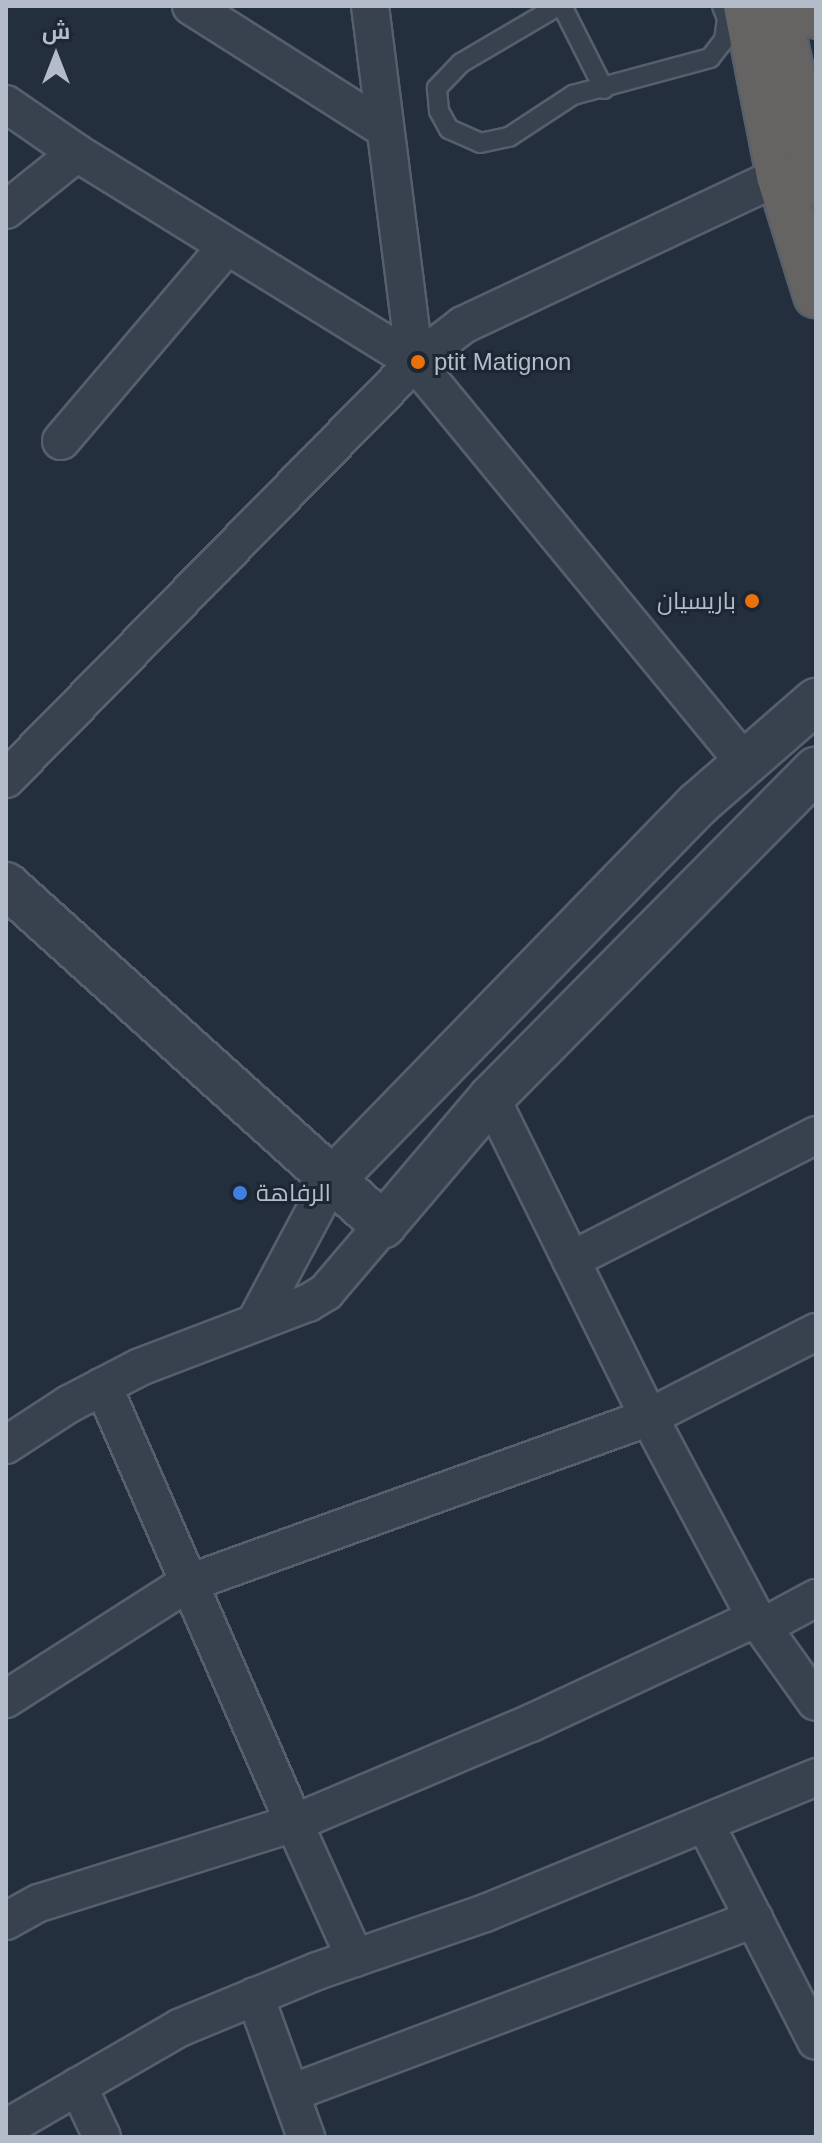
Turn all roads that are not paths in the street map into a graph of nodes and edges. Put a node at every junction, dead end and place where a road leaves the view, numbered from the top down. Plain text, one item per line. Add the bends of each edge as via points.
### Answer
1 (191, 6) edge
2 (370, 6) edge
3 (560, 6) edge
4 (722, 6) edge
5 (746, 6) edge
6 (777, 6) edge
7 (814, 6) edge
8 (816, 16) edge
9 (604, 89) junction
10 (6, 104) edge
11 (382, 127) junction
12 (77, 153) junction
13 (798, 180) edge
14 (6, 210) edge
15 (227, 246) junction
16 (816, 295) edge
17 (415, 362) junction
18 (61, 441) dead end
19 (816, 701) edge
20 (744, 762) junction
21 (816, 770) edge
22 (6, 779) edge
23 (6, 885) edge
24 (491, 1098) junction
25 (816, 1135) edge
26 (330, 1182) junction
27 (383, 1225) junction
28 (571, 1260) junction
29 (256, 1321) junction
30 (816, 1332) edge
31 (103, 1386) junction
32 (649, 1417) junction
33 (6, 1445) edge
34 (186, 1584) junction
35 (816, 1598) edge
36 (760, 1622) junction
37 (6, 1699) edge
38 (816, 1702) edge
39 (816, 1777) edge
40 (294, 1823) junction
41 (706, 1825) junction
42 (754, 1919) junction
43 (6, 1921) edge
44 (355, 1958) junction
45 (255, 1996) junction
46 (816, 2041) edge
47 (78, 2086) junction
48 (291, 2093) junction
49 (6, 2128) edge
50 (102, 2137) edge
51 (306, 2137) edge

1 - 11 street
2 - 11 street
3 - 9 lane
3 - 9 lane via 461,63 437,88 439,111 449,129 480,143 509,137 573,95
4 - 9 lane via 727,18 724,40 710,58
5 - 13 highway
6 - 13 highway
7 - 8 highway
10 - 12 street
11 - 17 street
12 - 14 street
12 - 15 street
13 - 16 highway
13 - 17 street via 463,325
15 - 17 street
15 - 18 street
17 - 20 street
17 - 22 street
19 - 20 street
20 - 26 street
21 - 24 street
23 - 26 street
24 - 27 street
24 - 28 street
25 - 28 street
26 - 27 street
26 - 29 street
27 - 29 street via 326,1292
28 - 32 street
29 - 31 street
30 - 32 street
31 - 33 street
31 - 34 street
32 - 34 street
32 - 36 street
34 - 37 street
34 - 40 street
35 - 36 street
36 - 38 street
36 - 40 street
39 - 41 street
40 - 43 street via 39,1903
40 - 44 street
41 - 42 street
41 - 44 street
42 - 46 street
42 - 48 street
44 - 45 street
45 - 47 street via 179,2028
45 - 48 street
47 - 49 street
47 - 50 street
48 - 51 street

